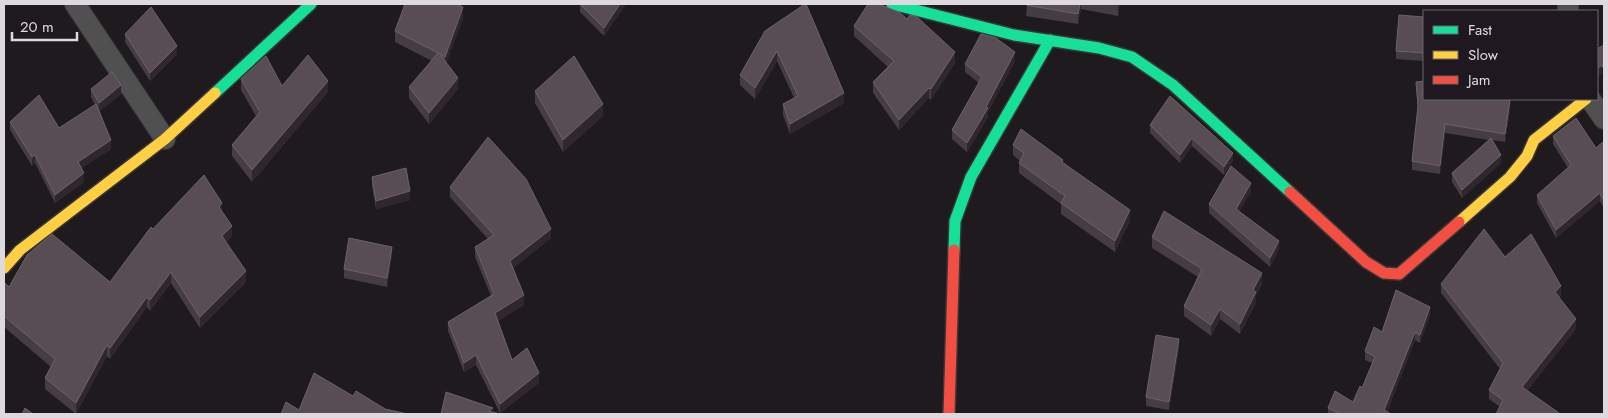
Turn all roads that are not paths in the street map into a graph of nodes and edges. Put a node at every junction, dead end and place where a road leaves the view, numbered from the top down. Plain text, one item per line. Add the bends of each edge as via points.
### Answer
1 (75, 4) edge
2 (311, 4) edge
3 (892, 4) edge
4 (1050, 40) junction
5 (1585, 100) edge
6 (1591, 100) edge
7 (1604, 119) edge
8 (165, 139) junction
9 (4, 268) edge
10 (949, 414) edge

1 - 8 street
2 - 8 street
3 - 4 street via 1014,35
4 - 5 street via 1132,57 1173,85 1366,262 1384,273 1399,274 1510,178 1527,156 1534,140
4 - 10 street via 971,177 955,221
6 - 7 street
8 - 9 street via 20,250

